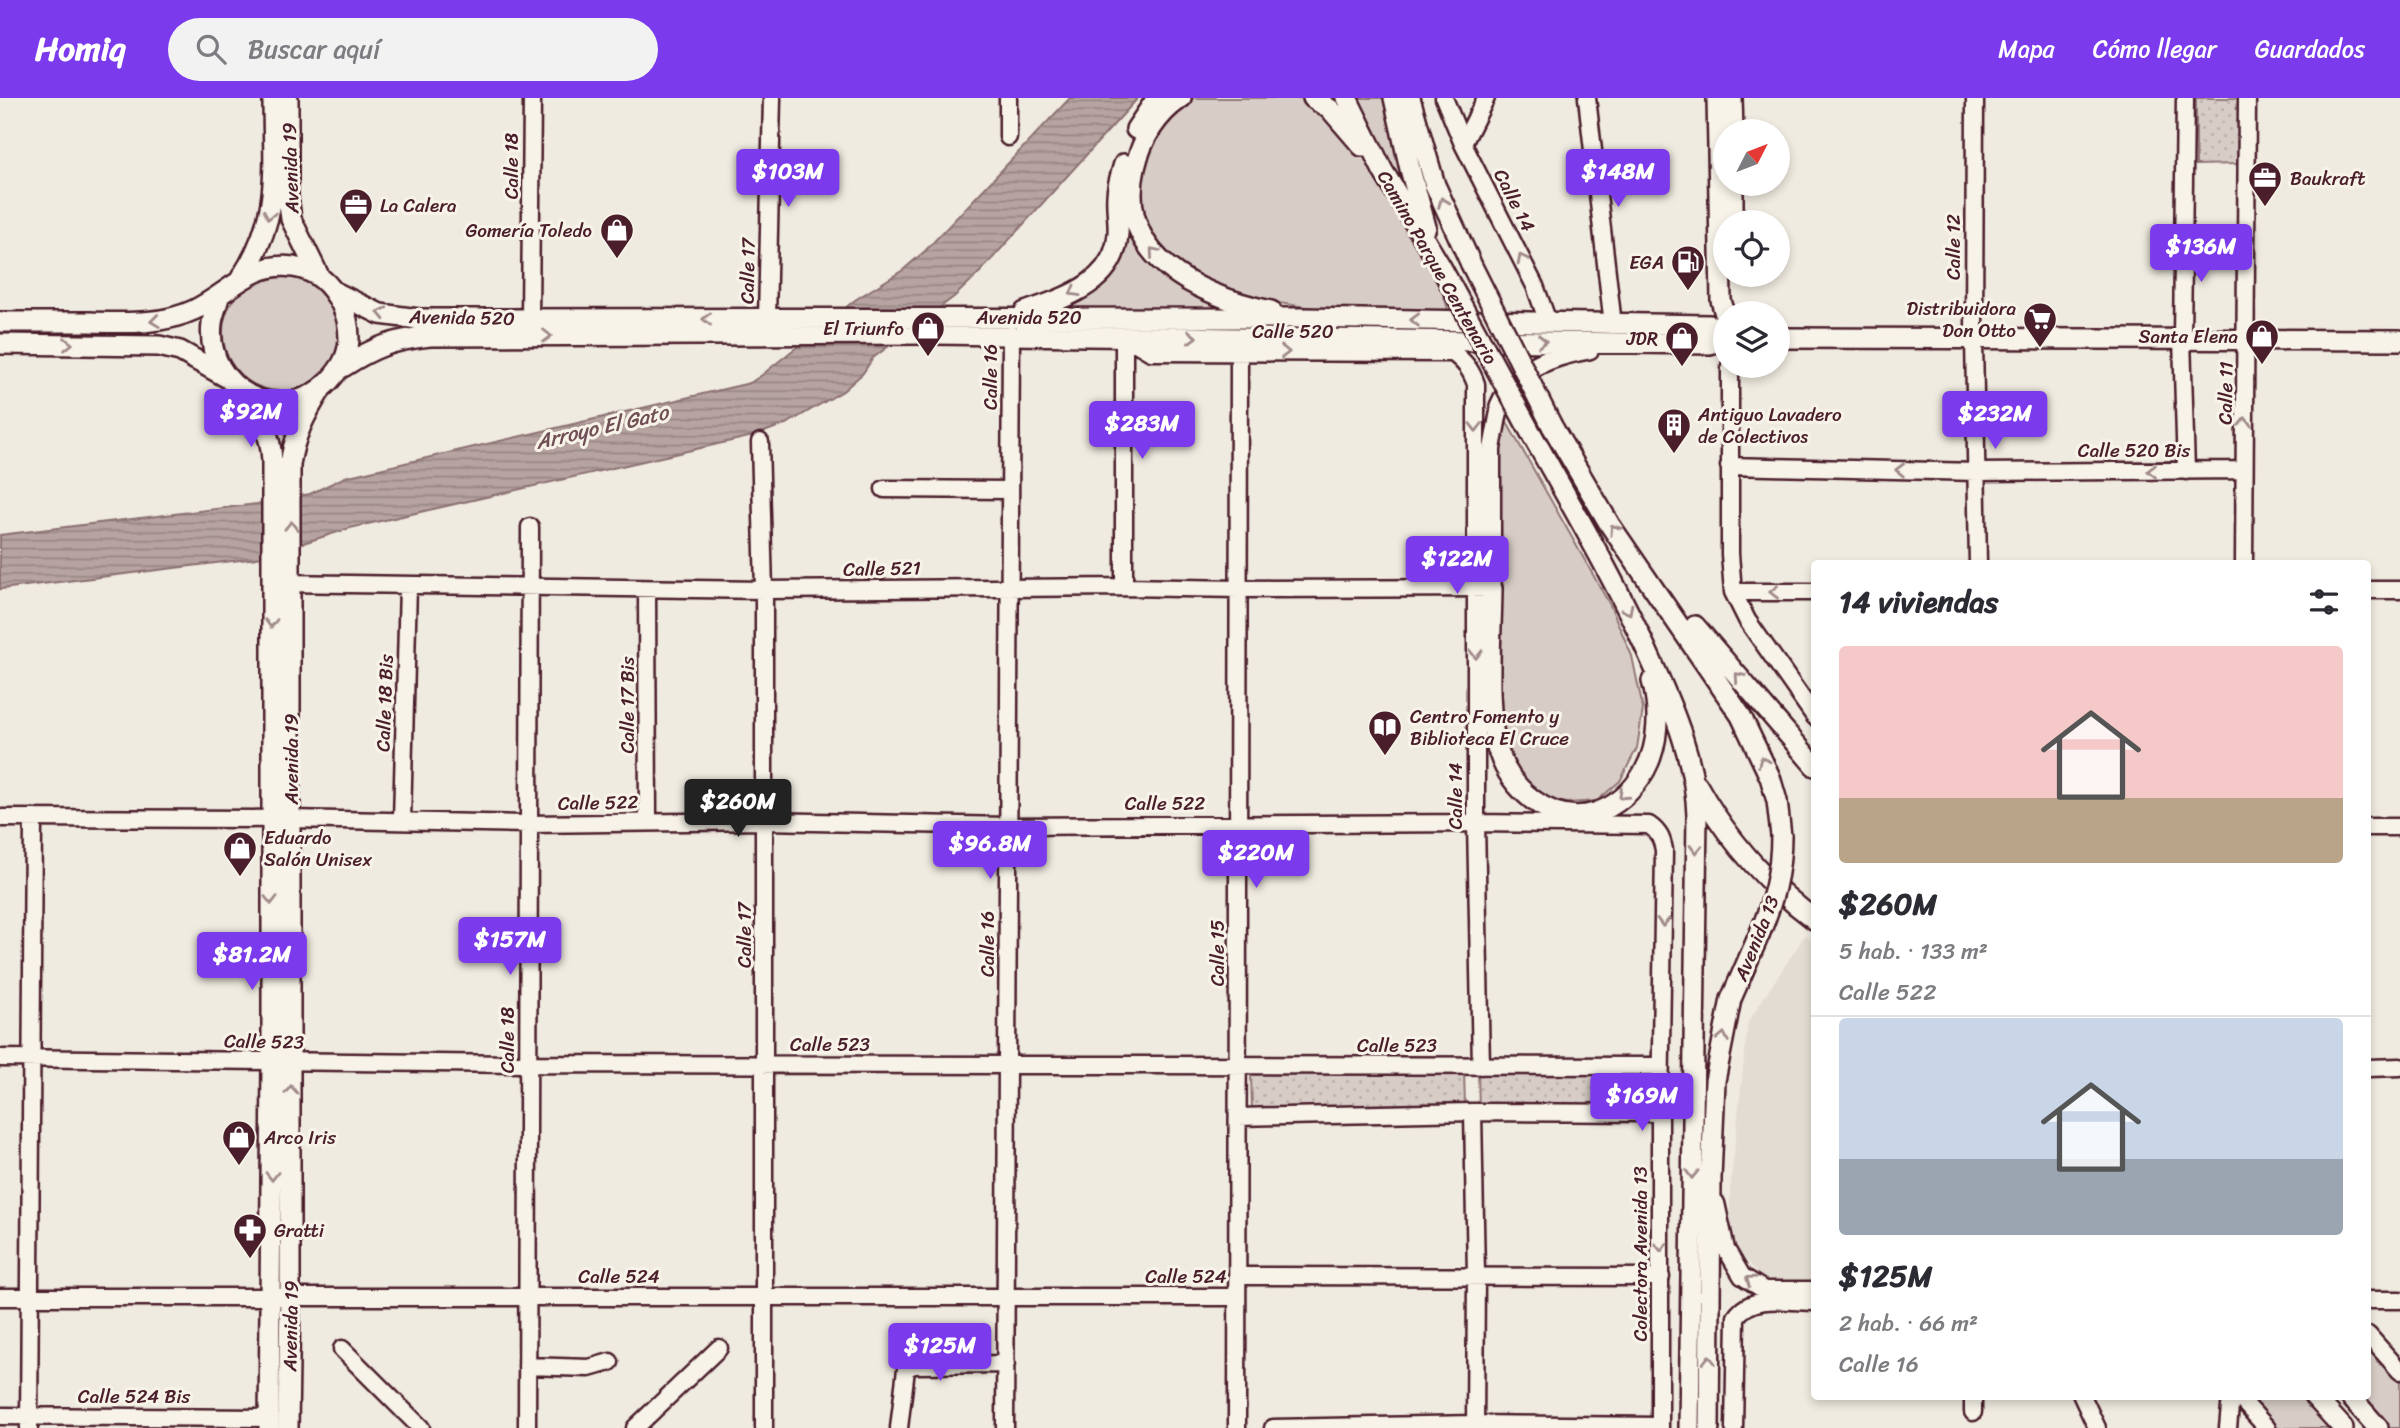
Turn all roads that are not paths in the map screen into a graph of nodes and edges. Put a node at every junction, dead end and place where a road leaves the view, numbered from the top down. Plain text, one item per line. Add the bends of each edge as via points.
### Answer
1 (273, 98) edge
2 (288, 98) edge
3 (532, 98) edge
4 (772, 98) edge
5 (1008, 98) edge
6 (1157, 98) edge
7 (1181, 98) edge
8 (1313, 98) edge
9 (1347, 98) edge
10 (1394, 98) edge
11 (1410, 98) edge
12 (1444, 98) edge
13 (1486, 98) edge
14 (1587, 98) edge
15 (1717, 98) edge
16 (1732, 98) edge
17 (1975, 98) edge
18 (2185, 98) edge
19 (2247, 98) edge
20 (1732, 119) edge
21 (1008, 137) dead end
22 (1463, 144) junction
23 (1383, 171) junction
24 (1438, 263) junction
25 (318, 274) junction
26 (241, 278) junction
27 (335, 292) junction
28 (219, 297) junction
29 (1721, 301) edge
30 (530, 318) junction
31 (1303, 318) junction
32 (767, 319) junction
33 (0, 322) edge
34 (1548, 322) junction
35 (933, 325) junction
36 (1612, 325) junction
37 (1010, 326) junction
38 (1713, 327) edge
39 (1124, 336) junction
40 (1790, 338) edge
41 (2182, 338) junction
42 (2247, 338) junction
43 (1974, 339) junction
44 (2400, 340) edge
45 (1628, 342) junction
46 (1713, 343) edge
47 (0, 344) edge
48 (1239, 352) junction
49 (1465, 361) joint
50 (343, 367) junction
51 (226, 377) junction
52 (1730, 378) edge
53 (320, 391) junction
54 (244, 394) junction
55 (1500, 406) joint
56 (1552, 426) joint
57 (760, 442) dead end
58 (1729, 466) junction
59 (2186, 471) junction
60 (2244, 471) junction
61 (1977, 472) junction
62 (884, 489) dead end
63 (1010, 490) junction
64 (282, 497) junction
65 (530, 527) dead end
66 (1633, 555) junction
67 (1978, 560) edge
68 (2244, 560) edge
69 (280, 583) junction
70 (408, 585) junction
71 (1010, 587) junction
72 (1124, 587) junction
73 (530, 588) junction
74 (647, 589) junction
75 (1239, 589) junction
76 (1484, 589) junction
77 (764, 590) junction
78 (2371, 590) edge
79 (2400, 590) edge
80 (1733, 592) junction
81 (1811, 592) edge
82 (1647, 650) junction
83 (1811, 709) edge
84 (1811, 761) edge
85 (1694, 781) junction
86 (0, 818) edge
87 (33, 818) junction
88 (271, 819) junction
89 (291, 819) junction
90 (402, 821) junction
91 (764, 821) junction
92 (648, 822) junction
93 (1476, 823) junction
94 (529, 824) junction
95 (1238, 824) junction
96 (1009, 826) junction
97 (2371, 827) edge
98 (2400, 827) edge
99 (1657, 831) joint
100 (1811, 917) edge
101 (0, 1058) edge
102 (32, 1058) junction
103 (281, 1062) junction
104 (528, 1064) junction
105 (765, 1064) junction
106 (1007, 1066) junction
107 (1238, 1066) junction
108 (1481, 1066) junction
109 (1661, 1066) junction
110 (2400, 1067) edge
111 (2371, 1068) edge
112 (1473, 1112) junction
113 (1660, 1113) junction
114 (1238, 1117) junction
115 (1711, 1178) junction
116 (1238, 1276) junction
117 (1476, 1276) junction
118 (1661, 1277) junction
119 (1811, 1290) edge
120 (0, 1297) edge
121 (30, 1297) junction
122 (281, 1297) junction
123 (527, 1297) junction
124 (764, 1297) junction
125 (1006, 1297) junction
126 (1237, 1297) junction
127 (2371, 1300) edge
128 (2400, 1300) edge
129 (1811, 1302) edge
130 (2371, 1338) edge
131 (719, 1348) dead end
132 (342, 1349) dead end
133 (610, 1362) dead end
134 (1006, 1364) junction
135 (527, 1366) junction
136 (2400, 1371) edge
137 (2084, 1400) edge
138 (2231, 1400) edge
139 (2242, 1400) edge
140 (2318, 1400) edge
141 (2354, 1400) edge
142 (0, 1416) edge
143 (29, 1422) edge
144 (269, 1423) edge
145 (1475, 1426) edge
146 (1660, 1427) edge
147 (288, 1428) edge
148 (421, 1428) edge
149 (527, 1428) edge
150 (635, 1428) edge
151 (764, 1428) edge
152 (899, 1428) edge
153 (1005, 1428) edge
154 (1237, 1428) edge
155 (1273, 1428) edge
156 (1689, 1428) edge
157 (1709, 1428) edge
158 (1734, 1428) edge
159 (2098, 1428) edge
160 (2228, 1428) edge
161 (2267, 1428) edge
162 (2343, 1428) edge
163 (2378, 1428) edge

1 -> 26 main road, Avenida 19 via 273,197 265,233
2 - 25 main road, Avenida 19 via 291,219
3 - 30 street, Calle 18
4 - 32 street, Calle 17
5 - 21 street
6 -> 37 main road via 1138,125 1125,160 1117,194 1118,233 1108,266 1092,282
31 -> 7 main road via 1197,286 1165,264 1142,237 1132,201 1139,153 1158,118
8 - 23 main road via 1331,110
9 - 23 main road, Camino Parque Centenario
10 - 24 main road
56 -> 11 main road, Camino Parque Centenario, bridge via 1435,185
12 - 22 street, Calle 14
13 - 22 street
14 - 36 street
15 - 29 main road
16 - 20 main road
17 - 43 street, Calle 12
18 - 41 street, Calle 11
19 - 42 street, Calle 11
34 -> 22 street, Calle 14 via 1530,275
23 - 24 main road, Camino Parque Centenario
24 -> 82 main road, Camino Parque Centenario, bridge via 1585,527
25 - 26 main road via 292,267 266,268
25 - 27 main road
26 - 28 main road
30 -> 27 main road, Avenida 520 via 393,316 361,307
27 - 50 main road via 349,328
28 -> 33 main road via 163,320
28 - 51 main road via 212,324 214,352
32 -> 30 main road, Avenida 520
34 -> 31 main road, Avenida 520
31 - 37 main road, Avenida 520
32 - 35 main road, Avenida 520
34 - 36 main road, Avenida 520
35 - 37 main road, Avenida 520
50 -> 35 main road, Avenida 520 via 380,345 430,336 804,335
36 - 38 main road, Avenida 520
37 - 39 main road, Avenida 520
37 - 63 street, Calle 16
39 -> 45 main road, Avenida 520
39 - 48 street, Calle 520 via 1151,352
39 - 72 street
40 - 43 main road
41 - 42 main road
41 - 43 main road
41 - 59 street, Calle 11
42 - 44 main road
60 -> 42 street, Calle 11
43 - 61 street, Calle 12
45 - 46 main road, Avenida 520
45 - 55 main road via 1537,363 1519,377
47 -> 51 main road via 159,346 180,351
48 -> 49 street, Calle 520 via 1440,351
48 - 75 street, Calle 15
49 -> 76 street, Calle 14 via 1476,384
50 - 53 main road
51 - 54 main road
52 - 58 street
53 - 54 main road via 283,403
53 - 64 main road, Avenida 19 via 293,444
54 - 64 main road, Avenida 19 via 264,424
55 - 76 street, Calle 14 via 1492,449
66 -> 56 main road, Avenida 13
57 - 77 street, Calle 17
61 -> 58 street, Calle 520 Bis
58 - 80 street
59 - 60 street, Calle 520 Bis
59 -> 61 street, Calle 520 Bis
60 - 68 street, Calle 11
61 - 67 street, Calle 12
62 - 63 street
63 - 71 street, Calle 16
64 - 69 main road, Avenida 19
65 - 73 street, Calle 18
84 -> 66 main road
115 -> 66 main road, Avenida 13, bridge via 1715,1081 1727,1015 1775,891 1781,858 1777,802 1753,737 1729,695
69 - 70 street, Calle 521
69 -> 88 main road, Avenida 19
69 - 89 main road, Avenida 19
70 - 73 street, Calle 521
70 - 90 street, Calle 18 Bis
71 - 72 street, Calle 521
71 - 77 street, Calle 521
71 - 96 street, Calle 16
72 - 75 street, Calle 521
73 - 74 street, Calle 521
73 - 94 street, Calle 18
74 - 77 street, Calle 521
74 - 92 street, Calle 17 Bis
75 - 76 street, Calle 521
75 - 95 street, Calle 15
82 -> 76 main road via 1657,714 1645,769 1621,799 1600,812 1574,817 1553,813 1523,792 1498,752
76 -> 93 street, Calle 14
77 - 91 street, Calle 17
78 - 79 street
81 -> 80 street
80 - 83 street via 1747,620
82 - 85 main road via 1678,722
85 - 100 main road via 1742,851
85 -> 156 main road
86 - 87 street, Calle 522
87 - 88 street, Calle 522
87 - 102 street
88 - 89 street, Calle 522
88 -> 103 main road, Avenida 19
89 - 90 street, Calle 522
89 - 103 main road, Avenida 19
90 - 94 street, Calle 522
91 - 92 street, Calle 522
91 - 96 street, Calle 522
91 - 105 street, Calle 17
92 - 94 street, Calle 522
93 - 95 street, Calle 522
93 - 99 street, Calle 522 via 1637,824
93 - 108 street, Calle 14
94 - 104 street, Calle 18
95 - 96 street, Calle 522
95 - 107 street, Calle 15
96 - 106 street, Calle 16
97 - 98 street
99 -> 109 street, Colectora Avenida 13 via 1664,850
101 - 102 street, Calle 523
102 - 103 street, Calle 523
102 - 121 street
103 - 104 street, Calle 523
103 - 122 main road, Avenida 19
104 - 105 street, Calle 523
104 - 123 street, Calle 18
105 - 106 street, Calle 523
105 - 124 street, Calle 17
106 - 107 street, Calle 523
106 - 125 street, Calle 16
107 - 108 street, Calle 523
107 - 114 street, Calle 15
108 - 109 street, Calle 523
109 - 113 street, Colectora Avenida 13
110 - 111 street
112 - 113 street
112 - 114 street
112 - 117 street
113 -> 118 street, Colectora Avenida 13
114 - 116 street, Calle 15
119 -> 115 street via 1764,1290 1742,1276 1726,1249
157 -> 115 main road, Avenida 13
116 - 117 street, Calle 524
116 - 126 street, Calle 15
117 - 118 street, Calle 524
117 - 145 street
118 - 146 street, Colectora Avenida 13
120 - 121 street, Calle 524
121 - 122 street, Calle 524
121 - 143 street
122 - 123 street, Calle 524
122 - 144 main road, Avenida 19
122 - 147 main road, Avenida 19
123 - 124 street, Calle 524
123 - 135 street, Calle 18
124 - 125 street, Calle 524
124 - 151 street, Calle 17
125 - 126 street, Calle 524
125 - 134 street, Calle 16
126 - 154 street, Calle 15
127 - 128 street
129 - 158 street via 1755,1302 1741,1309 1734,1324
130 - 136 street
131 - 150 street
132 - 148 street
133 - 135 street via 589,1368
134 - 152 street via 913,1365 906,1369
134 - 153 street, Calle 16
135 - 149 street, Calle 18
137 - 159 street
138 - 160 street
139 - 161 street
140 - 162 main road
141 - 163 main road
142 - 143 street, Calle 524 Bis
143 - 144 street, Calle 524 Bis
145 - 146 street
145 - 155 street

